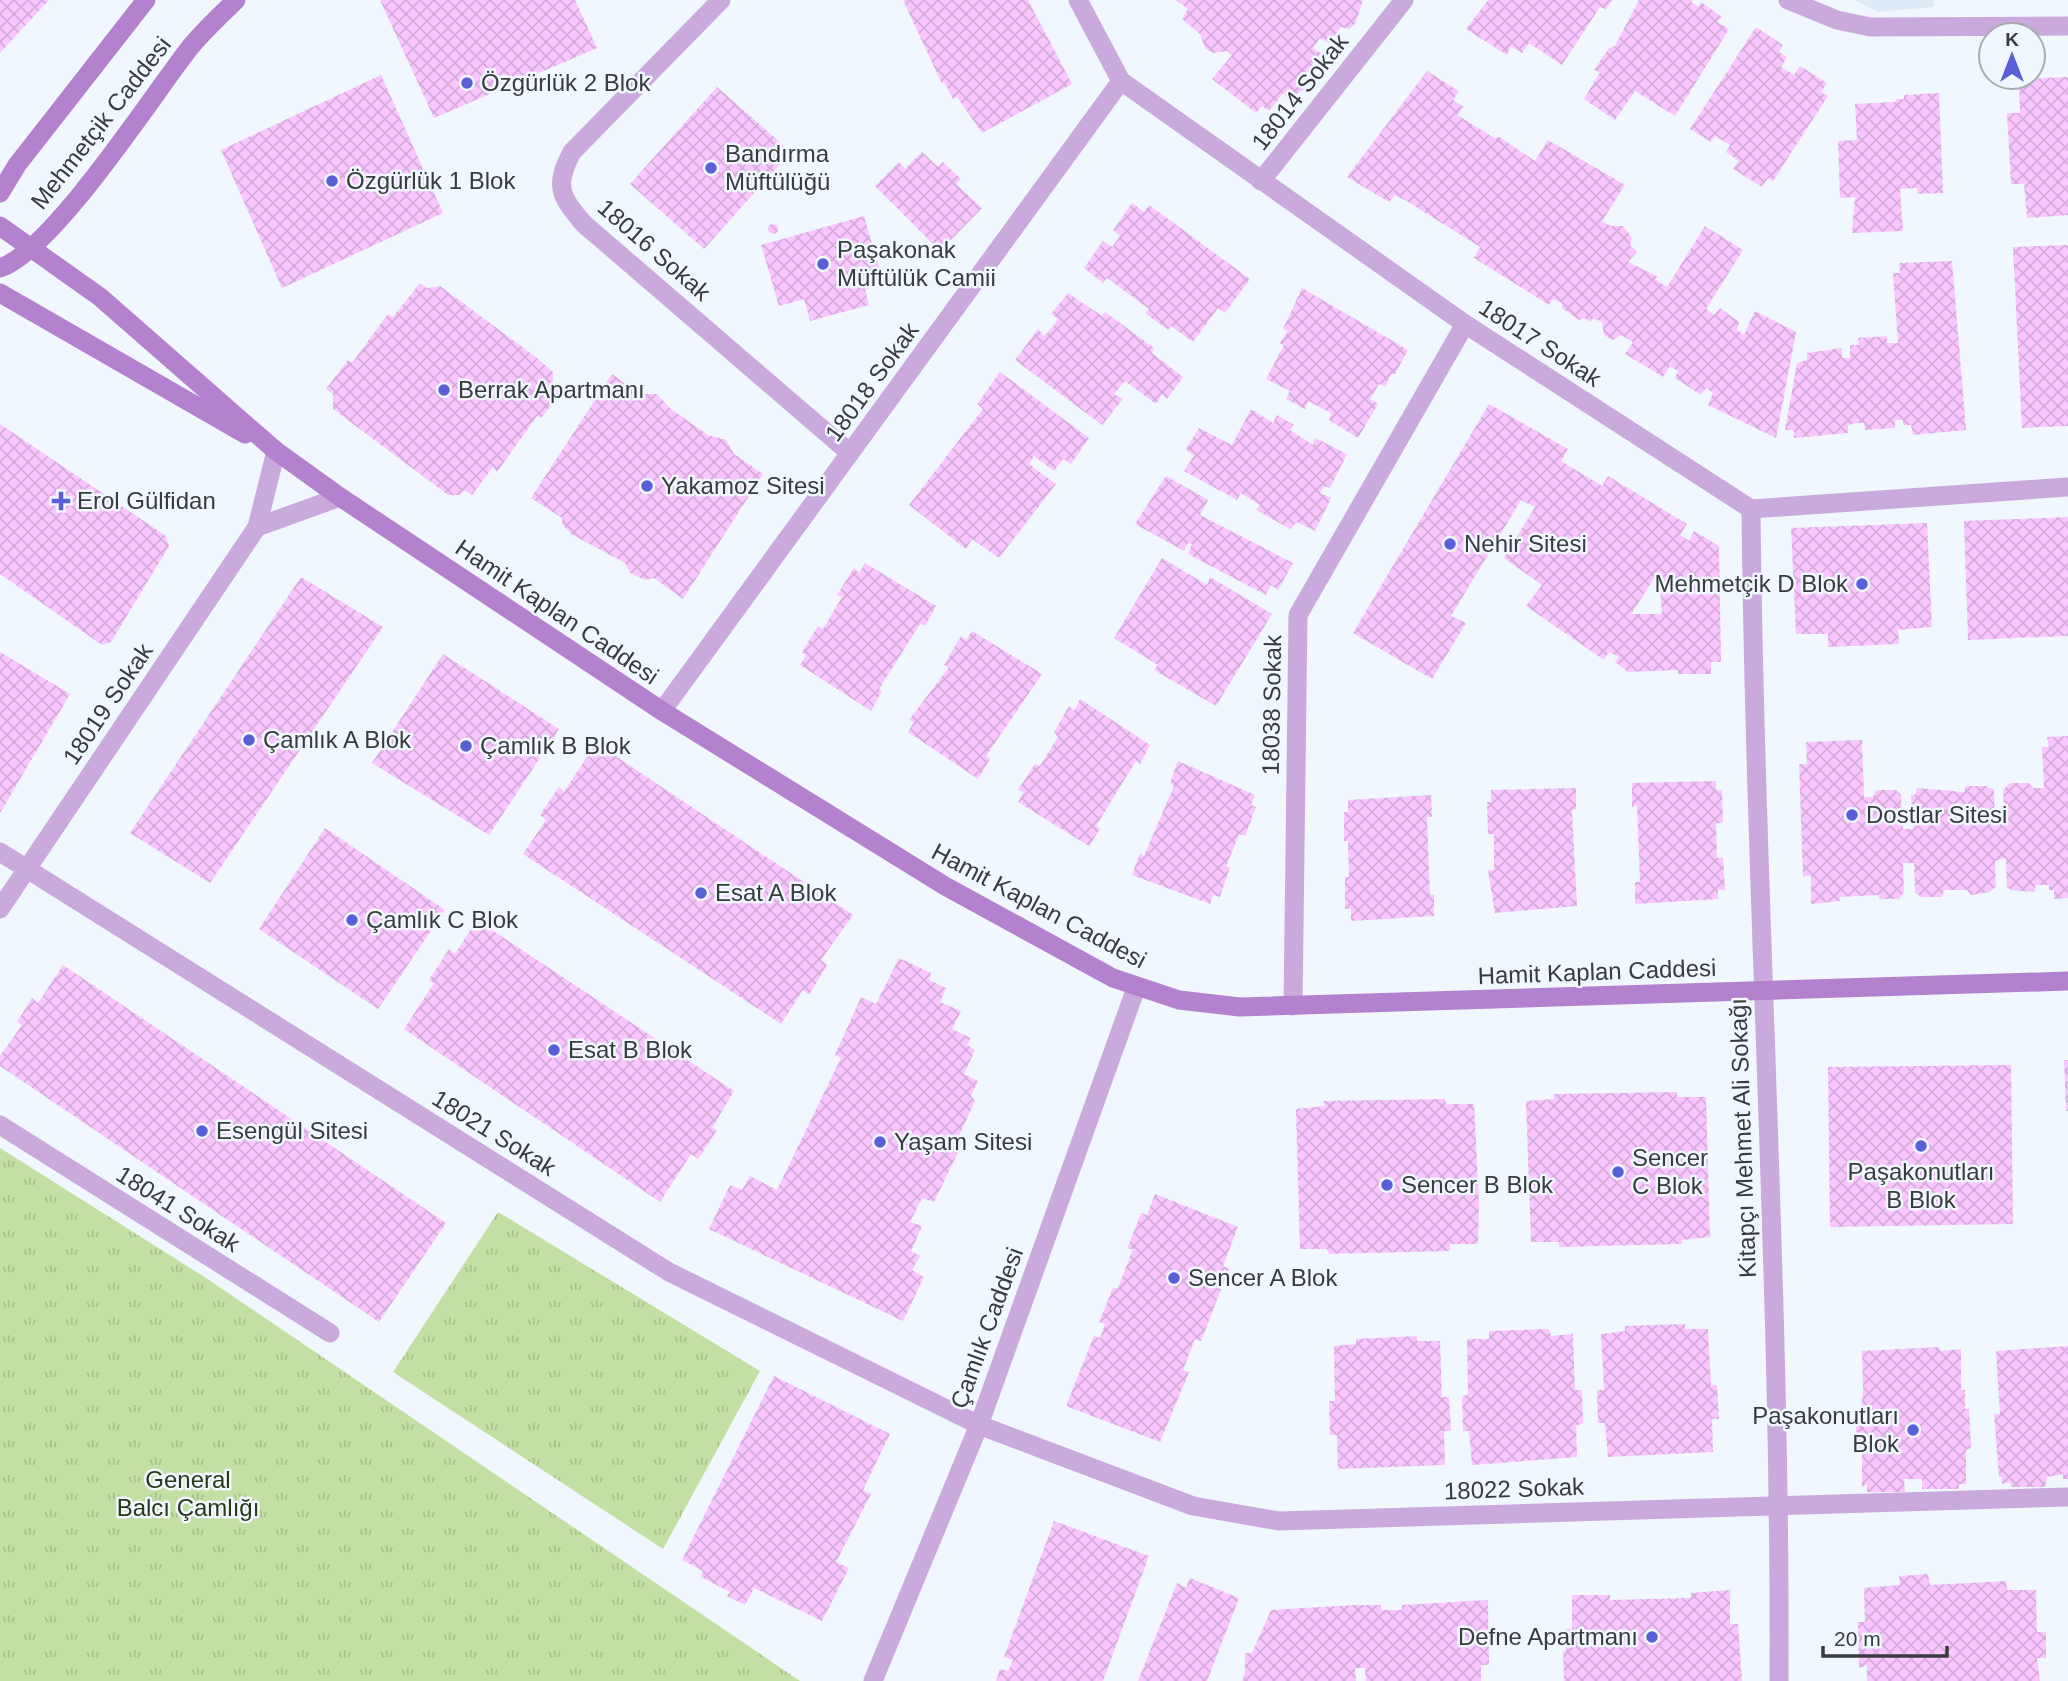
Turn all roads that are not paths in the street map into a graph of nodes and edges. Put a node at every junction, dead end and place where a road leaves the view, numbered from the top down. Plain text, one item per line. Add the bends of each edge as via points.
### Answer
1 (146, 0) edge
2 (236, 0) edge
3 (721, 0) edge
4 (1078, 0) edge
5 (1404, 0) edge
6 (1788, 0) edge
7 (2068, 26) edge
8 (1121, 81) junction
9 (1261, 181) junction
10 (0, 193) edge
11 (0, 226) edge
12 (33, 247) junction
13 (0, 268) edge
14 (0, 293) edge
15 (1465, 324) junction
16 (276, 451) junction
17 (850, 453) junction
18 (2068, 487) edge
19 (340, 497) junction
20 (1751, 509) junction
21 (257, 527) junction
22 (662, 711) junction
23 (0, 852) edge
24 (28, 868) junction
25 (0, 909) edge
26 (2068, 981) edge
27 (1136, 988) junction
28 (1762, 992) junction
29 (1293, 1006) junction
30 (0, 1125) edge
31 (331, 1333) dead end
32 (979, 1425) junction
33 (2068, 1497) edge
34 (1780, 1505) junction
35 (873, 1681) edge
36 (1779, 1681) edge

1 - 10 main road, Mehmetçik Caddesi via 16,165
2 - 12 main road, Mehmetçik Caddesi via 190,47 64,214
3 - 17 street, 18016 Sokak via 572,152 560,189 584,224
4 - 8 street, 18017 Sokak
5 - 9 street, 18014 Sokak
6 - 7 street via 1837,20 1870,27
8 - 9 street, 18017 Sokak
8 - 17 street, 18018 Sokak
9 - 15 street, 18017 Sokak
11 - 12 main road, Hamit Kaplan Caddesi
12 - 13 main road, Mehmetçik Caddesi
12 - 16 main road, Hamit Kaplan Caddesi via 100,297
14 - 16 main road, Hamit Kaplan Caddesi
15 - 20 street, 18017 Sokak
15 - 29 street, 18038 Sokak via 1298,615
16 - 19 main road, Hamit Kaplan Caddesi
16 - 21 street, 18019 Sokak
17 - 22 street, 18018 Sokak
18 - 20 street
19 - 21 street
19 - 22 main road, Hamit Kaplan Caddesi
20 - 28 street, Kitapçı Mehmet Ali Sokağı
21 - 24 street, 18019 Sokak
22 - 27 main road, Hamit Kaplan Caddesi via 945,886
23 - 24 street, 18021 Sokak
24 - 25 street, 18019 Sokak
24 - 32 street, 18021 Sokak via 669,1272
26 - 28 main road, Hamit Kaplan Caddesi
27 - 29 main road, Hamit Kaplan Caddesi via 1210,1005
27 - 32 street, Çamlık Caddesi
28 - 29 main road, Hamit Kaplan Caddesi
28 - 34 street, Kitapçı Mehmet Ali Sokağı
30 - 31 street, 18041 Sokak
32 - 34 street, 18022 Sokak via 1193,1506 1279,1521
32 - 35 street, Çamlık Caddesi
33 - 34 street, 18022 Sokak
34 - 36 street, Kitapçı Mehmet Ali Sokağı

